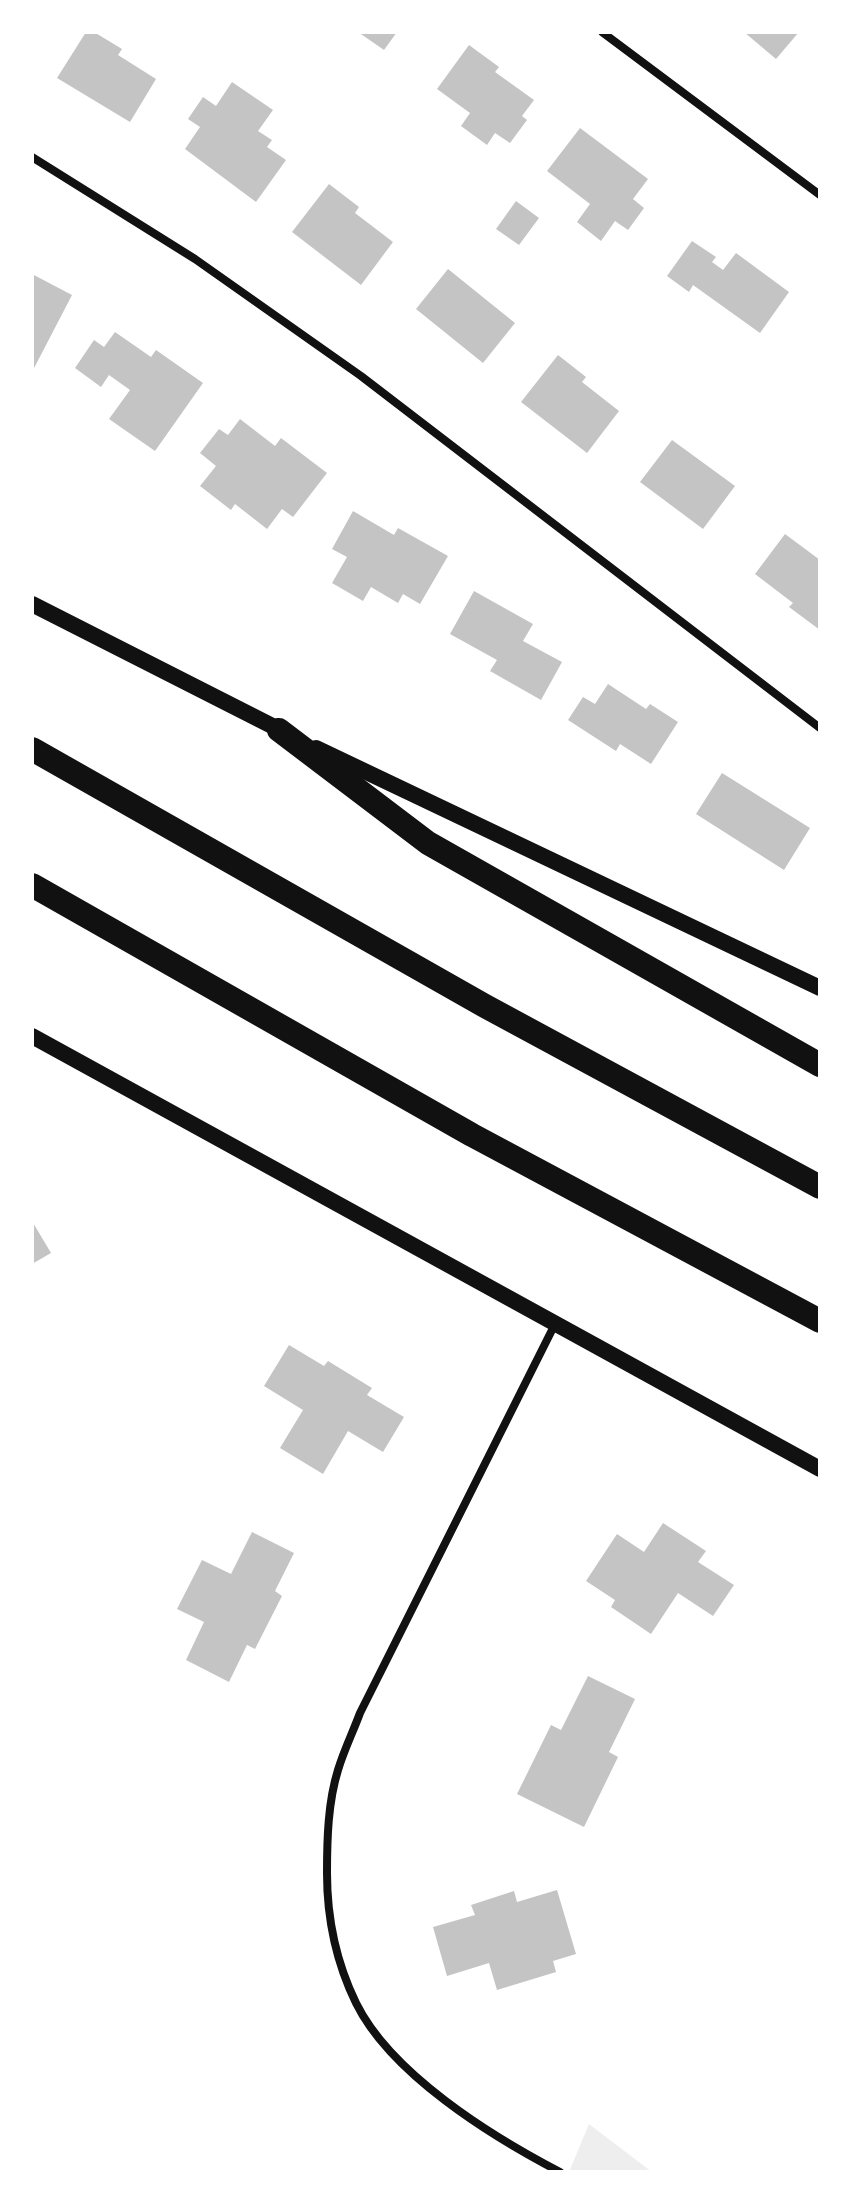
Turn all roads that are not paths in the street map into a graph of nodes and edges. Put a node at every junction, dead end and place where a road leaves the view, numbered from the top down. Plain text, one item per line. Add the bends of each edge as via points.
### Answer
1 (602, 32) edge
2 (32, 157) edge
3 (820, 195) edge
4 (32, 604) edge
5 (820, 728) edge
6 (279, 730) junction
7 (32, 749) edge
8 (32, 885) edge
9 (820, 988) edge
10 (32, 1036) edge
11 (820, 1065) edge
12 (820, 1187) edge
13 (820, 1321) edge
14 (555, 1323) junction
15 (820, 1469) edge
16 (560, 2172) edge

1 - 3 street
2 - 5 street via 195,259 361,376
4 - 6 main road
6 - 9 main road
6 - 11 highway via 428,843
7 - 12 highway via 459,991
8 - 13 highway via 472,1135
10 - 14 main road
14 - 15 main road
14 - 16 street via 360,1713 337,1772 327,1836 327,1900 337,1955 356,2004 391,2052 475,2123

